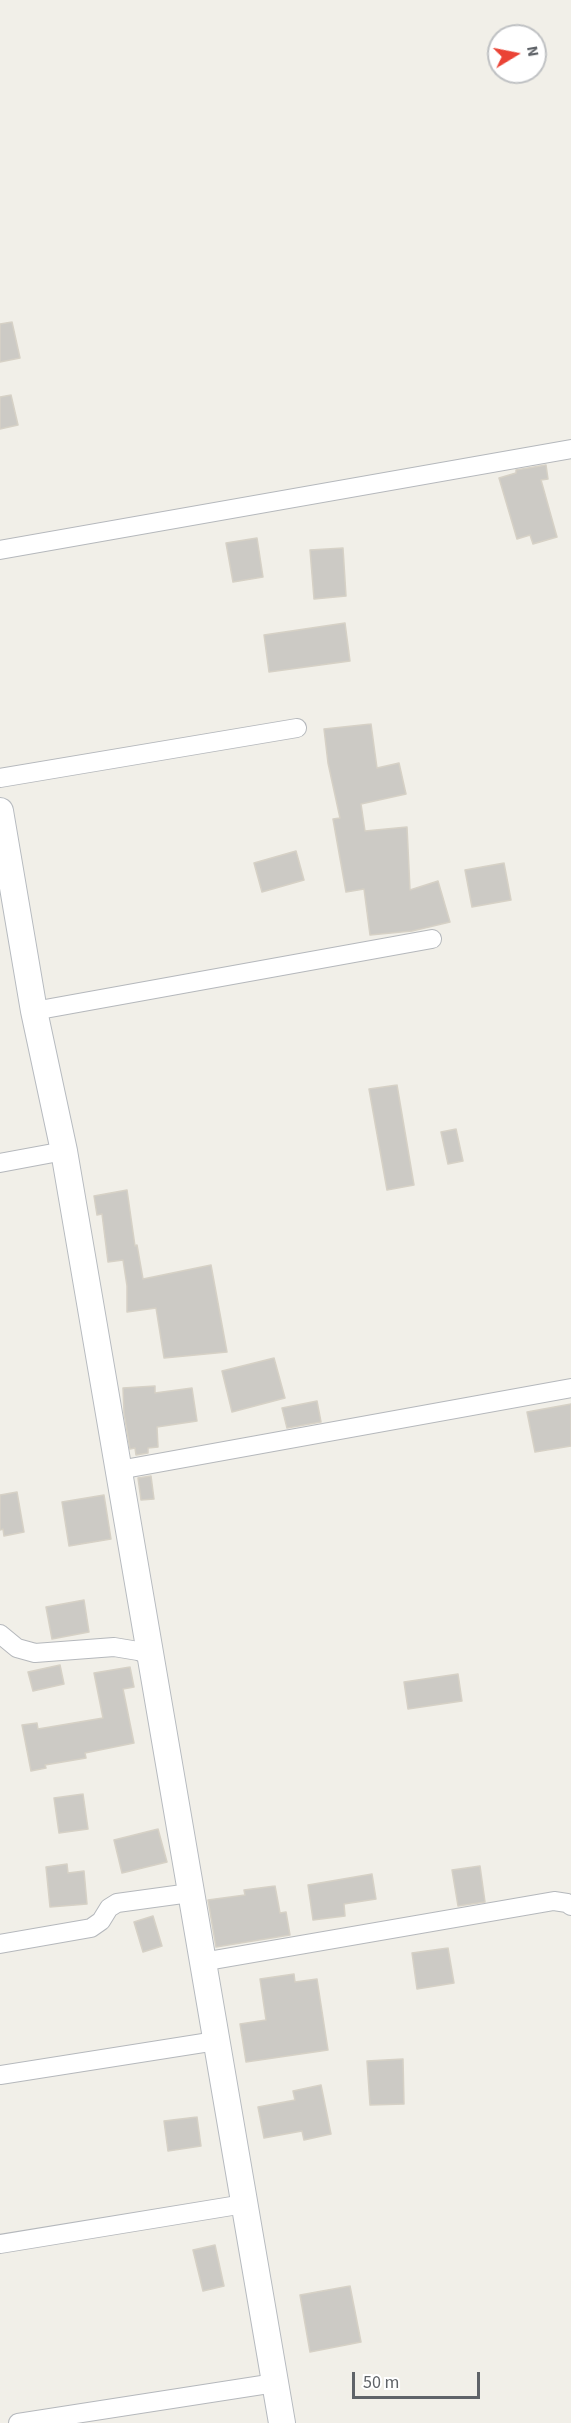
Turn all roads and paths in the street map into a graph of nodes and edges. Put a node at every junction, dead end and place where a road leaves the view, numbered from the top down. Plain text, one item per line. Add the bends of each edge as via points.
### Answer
1 (571, 449) edge
2 (0, 550) edge
3 (297, 728) dead end
4 (0, 778) edge
5 (0, 812) edge
6 (432, 939) dead end
7 (34, 1011) junction
8 (64, 1151) junction
9 (0, 1163) edge
10 (571, 1388) edge
11 (119, 1470) junction
12 (0, 1634) edge
13 (150, 1656) junction
14 (190, 1893) junction
15 (571, 1906) edge
16 (0, 1944) edge
17 (202, 1962) junction
18 (216, 2041) junction
19 (0, 2075) edge
20 (244, 2204) junction
21 (0, 2244) edge
22 (275, 2383) junction
23 (18, 2423) edge
24 (282, 2423) edge

1 - 2 street
3 - 4 street
5 - 7 street
6 - 7 street
7 - 8 street
8 - 9 street
8 - 11 street
10 - 11 street
11 - 13 street
12 - 13 street via 17,1647 35,1653 114,1647
13 - 14 street
14 - 16 street via 117,1903 91,1928
14 - 17 street
15 - 17 street via 554,1901
17 - 18 street
18 - 19 street
18 - 20 street
20 - 21 street
20 - 22 street
22 - 23 street
22 - 24 street

